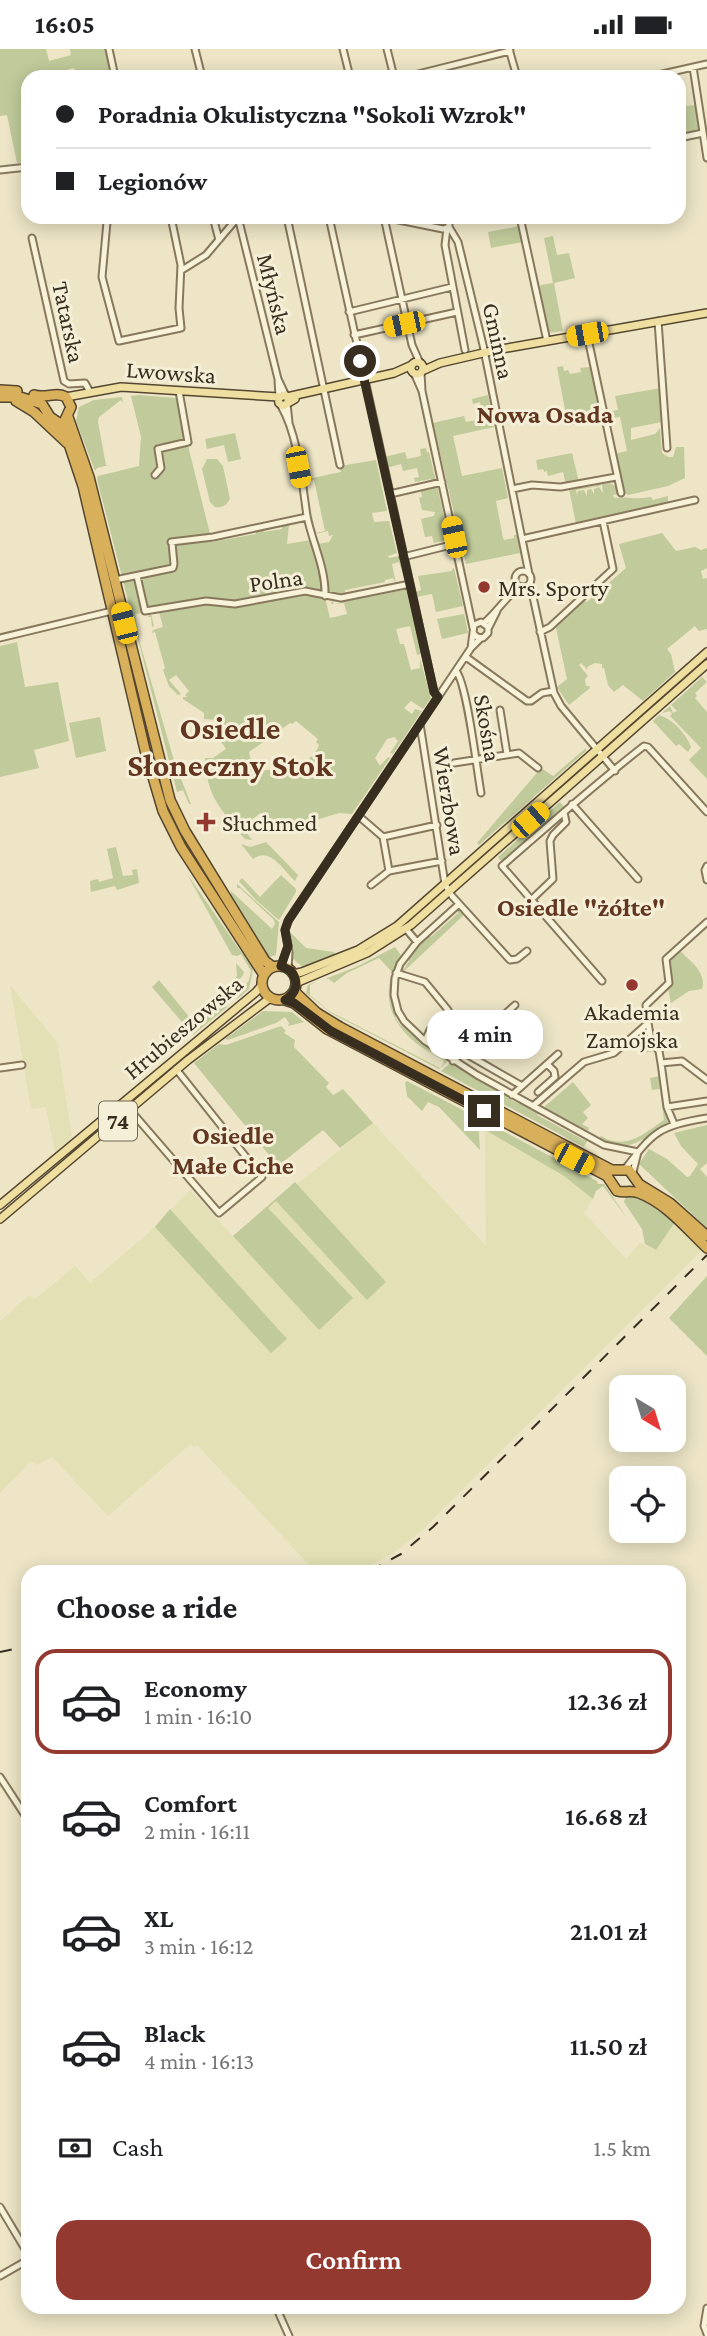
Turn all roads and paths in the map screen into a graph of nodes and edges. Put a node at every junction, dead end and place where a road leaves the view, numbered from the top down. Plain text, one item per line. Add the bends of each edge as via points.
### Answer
1 (109, 49) edge
2 (195, 49) edge
3 (342, 49) edge
4 (387, 49) edge
5 (510, 50) edge
6 (707, 64) edge
7 (693, 67) junction
8 (114, 70) edge
9 (200, 70) edge
10 (348, 70) edge
11 (392, 70) edge
12 (434, 70) edge
13 (515, 70) edge
14 (680, 70) edge
15 (703, 134) junction
16 (686, 137) edge
17 (707, 158) edge
18 (21, 168) edge
19 (0, 170) edge
20 (107, 224) edge
21 (172, 224) edge
22 (215, 224) edge
23 (232, 224) edge
24 (240, 224) edge
25 (289, 224) edge
26 (330, 224) edge
27 (386, 224) edge
28 (425, 224) edge
29 (448, 224) edge
30 (522, 224) edge
31 (448, 228) junction
32 (32, 238) dead end
33 (219, 240) junction
34 (182, 270) junction
35 (452, 287) junction
36 (402, 299) junction
37 (349, 312) junction
38 (457, 312) junction
39 (707, 314) edge
40 (658, 321) junction
41 (407, 323) junction
42 (587, 334) junction
43 (354, 335) junction
44 (547, 341) junction
45 (465, 350) dead end
46 (485, 353) junction
47 (417, 368) junction
48 (364, 380) junction
49 (278, 381) junction
50 (325, 389) junction
51 (179, 391) junction
52 (90, 392) junction
53 (1, 395) edge
54 (263, 396) junction
55 (50, 397) junction
56 (66, 397) junction
57 (251, 397) junction
58 (284, 401) junction
59 (46, 410) junction
60 (69, 413) junction
61 (57, 421) junction
62 (70, 447) junction
63 (667, 448) dead end
64 (340, 464) dead end
65 (155, 475) dead end
66 (616, 477) junction
67 (442, 482) junction
68 (512, 489) junction
69 (621, 493) dead end
70 (390, 494) junction
71 (695, 500) dead end
72 (307, 517) junction
73 (603, 521) junction
74 (522, 538) junction
75 (456, 544) junction
76 (403, 557) junction
77 (525, 572) junction
78 (137, 576) junction
79 (515, 580) junction
80 (114, 581) junction
81 (410, 584) junction
82 (524, 586) junction
83 (325, 596) junction
84 (507, 597) junction
85 (469, 607) junction
86 (117, 610) junction
87 (484, 625) junction
88 (473, 630) junction
89 (540, 632) junction
90 (0, 638) edge
91 (481, 638) junction
92 (471, 648) junction
93 (707, 652) edge
94 (466, 657) junction
95 (707, 664) edge
96 (456, 671) junction
97 (553, 691) junction
98 (438, 697) junction
99 (500, 711) dead end
100 (420, 724) junction
101 (601, 752) junction
102 (507, 754) junction
103 (475, 759) junction
104 (454, 763) dead end
105 (538, 768) dead end
106 (615, 771) junction
107 (158, 776) junction
108 (481, 793) dead end
109 (572, 804) junction
110 (564, 812) junction
111 (707, 812) edge
112 (356, 819) junction
113 (437, 825) junction
114 (383, 837) junction
115 (492, 853) junction
116 (442, 861) junction
117 (502, 866) junction
118 (707, 866) edge
119 (388, 871) junction
120 (638, 879) dead end
121 (707, 880) edge
122 (371, 885) dead end
123 (447, 888) junction
124 (531, 900) junction
125 (459, 904) junction
126 (707, 922) edge
127 (406, 929) junction
128 (417, 942) junction
129 (527, 951) dead end
130 (396, 973) junction
131 (264, 975) junction
132 (288, 975) junction
133 (602, 982) dead end
134 (262, 985) junction
135 (271, 998) junction
136 (285, 1000) junction
137 (515, 1005) dead end
138 (648, 1023) junction
139 (425, 1041) junction
140 (463, 1052) junction
141 (558, 1054) dead end
142 (453, 1061) junction
143 (547, 1063) junction
144 (661, 1063) junction
145 (22, 1065) dead end
146 (0, 1068) edge
147 (176, 1069) junction
148 (707, 1080) edge
149 (522, 1086) junction
150 (538, 1092) dead end
151 (512, 1095) junction
152 (707, 1101) edge
153 (533, 1107) junction
154 (667, 1107) junction
155 (130, 1110) junction
156 (707, 1118) edge
157 (674, 1124) junction
158 (638, 1151) junction
159 (628, 1173) junction
160 (612, 1182) junction
161 (628, 1192) junction
162 (0, 1205) edge
163 (0, 1219) edge
164 (707, 1236) edge
165 (707, 1248) edge
166 (0, 1777) edge
167 (21, 1809) edge
168 (0, 2207) edge
169 (21, 2242) edge
170 (21, 2264) edge
171 (0, 2276) edge
172 (707, 2308) edge
173 (279, 2314) edge
174 (707, 2334) edge
175 (289, 2336) edge

1 - 8 street
2 - 9 street
3 - 10 street
4 - 11 street
5 - 12 street
5 - 13 street
6 - 7 street
7 - 14 street
7 - 15 street
15 - 16 street
15 - 17 street
18 - 19 street
20 - 34 street via 102,275 119,341 181,328
21 - 34 street
22 - 33 street
23 - 33 street
24 - 49 street, Młyńska
25 - 50 street
26 - 37 street
27 - 36 street
28 - 31 street
29 - 31 street, Gminna
30 - 44 street
31 - 35 street via 445,240
31 - 46 street, Gminna via 458,242
32 - 52 street, Tatarska via 64,381 86,384
33 - 34 street
35 - 36 street
35 - 38 street
36 - 37 street
36 - 41 street
37 - 43 street
38 - 41 street
38 - 45 street
39 - 40 main road
40 - 42 main road
40 - 63 street
41 - 43 street
41 - 47 street
42 - 44 main road
42 - 66 street
43 - 48 street
44 - 46 main road
46 - 47 main road
46 - 68 street, Gminna
47 - 48 main road
47 - 67 street
48 - 50 main road
48 - 70 street
49 - 54 street via 273,392
49 - 58 street, Młyńska
50 - 58 main road
50 - 64 street
51 - 52 main road, Lwowska via 121,387
51 - 57 main road, Lwowska
51 - 65 street via 188,442 158,449 161,468
52 - 56 main road, Lwowska
52 - 60 main road, Lwowska via 75,402
53 - 55 highway via 21,392
53 - 59 highway via 25,398
53 - 62 highway via 31,409
54 - 57 main road, Lwowska
54 - 58 main road, Lwowska
55 - 56 highway
55 - 59 highway
56 - 60 highway
57 - 58 main road, Lwowska
58 - 72 street, Młyńska
59 - 61 highway
60 - 61 highway
60 - 80 highway
61 - 62 highway
62 - 86 highway
66 - 68 street via 561,487
66 - 69 street
67 - 70 street
67 - 75 street
68 - 74 street, Gminna
70 - 76 street
71 - 73 street
72 - 78 street via 172,543 173,568
72 - 83 street, Młyńska
73 - 74 street
73 - 89 street via 613,569
74 - 77 street, Gminna
75 - 76 street
75 - 85 street
76 - 81 street
77 - 79 street
77 - 82 street
78 - 80 street
78 - 83 street, Polna via 145,611 206,601 235,604 305,591
79 - 82 street
79 - 84 street
80 - 86 highway
81 - 83 street, Polna via 341,598
81 - 98 street
82 - 84 street
82 - 89 street
84 - 87 street
85 - 87 street
85 - 88 street
86 - 90 street
86 - 107 highway
87 - 88 street
87 - 91 street via 487,635
88 - 91 street
88 - 92 street
89 - 97 street
91 - 92 street
92 - 94 street
93 - 101 main road
94 - 96 street
94 - 97 street via 527,701
95 - 101 main road
96 - 98 street
96 - 103 street, Skośna via 461,677
97 - 101 street
98 - 100 street
99 - 102 street
100 - 112 street
100 - 113 street, Wierzbowa
101 - 106 street
101 - 115 main road
101 - 123 main road
102 - 103 street
102 - 105 street via 520,753
103 - 104 street
103 - 108 street, Skośna
106 - 109 street
106 - 111 street via 647,746
107 - 131 highway via 163,811 175,838
107 - 132 highway via 185,831 265,961
109 - 110 street
109 - 120 street
110 - 117 street
110 - 124 street via 566,822 550,841 553,879
112 - 114 street via 361,818
112 - 132 street via 288,921
113 - 114 street
113 - 116 street, Wierzbowa
114 - 119 street
115 - 117 street
115 - 123 main road
116 - 119 street
116 - 123 street, Wierzbowa
117 - 124 street
118 - 121 street
119 - 122 street
123 - 125 street
123 - 127 main road
123 - 132 main road via 376,940
124 - 133 street
125 - 128 street
125 - 129 street via 510,960
126 - 138 street via 666,959 669,983 646,1005
127 - 128 street
127 - 132 main road via 362,955
128 - 130 street
130 - 139 street via 398,1011
130 - 139 street via 424,982 448,1010
131 - 132 highway
131 - 134 highway
132 - 136 highway
132 - 159 highway via 314,1011 334,1024 606,1167
134 - 135 highway
134 - 162 main road, Hrubieszowska / 74
135 - 136 highway
135 - 147 main road, Hrubieszowska / 74
136 - 160 highway via 331,1031
137 - 140 street
138 - 144 street
138 - 153 street via 617,1051 585,1061
139 - 142 street
140 - 142 street
140 - 149 street
141 - 143 street
142 - 151 street
143 - 149 street
143 - 150 street via 555,1077
144 - 148 street via 682,1061
144 - 154 street
145 - 146 street
147 - 155 main road, Hrubieszowska / 74
147 - 155 street via 262,1177 219,1213
149 - 151 street
151 - 153 street
152 - 154 street
153 - 158 street via 604,1145
154 - 157 street
155 - 163 main road, Hrubieszowska / 74
156 - 157 street
157 - 158 street
158 - 159 street
159 - 160 highway
159 - 161 highway
159 - 164 highway
160 - 161 highway via 617,1191
161 - 165 highway via 659,1204
166 - 167 street
168 - 169 street
170 - 171 street
172 - 174 street
173 - 175 street

